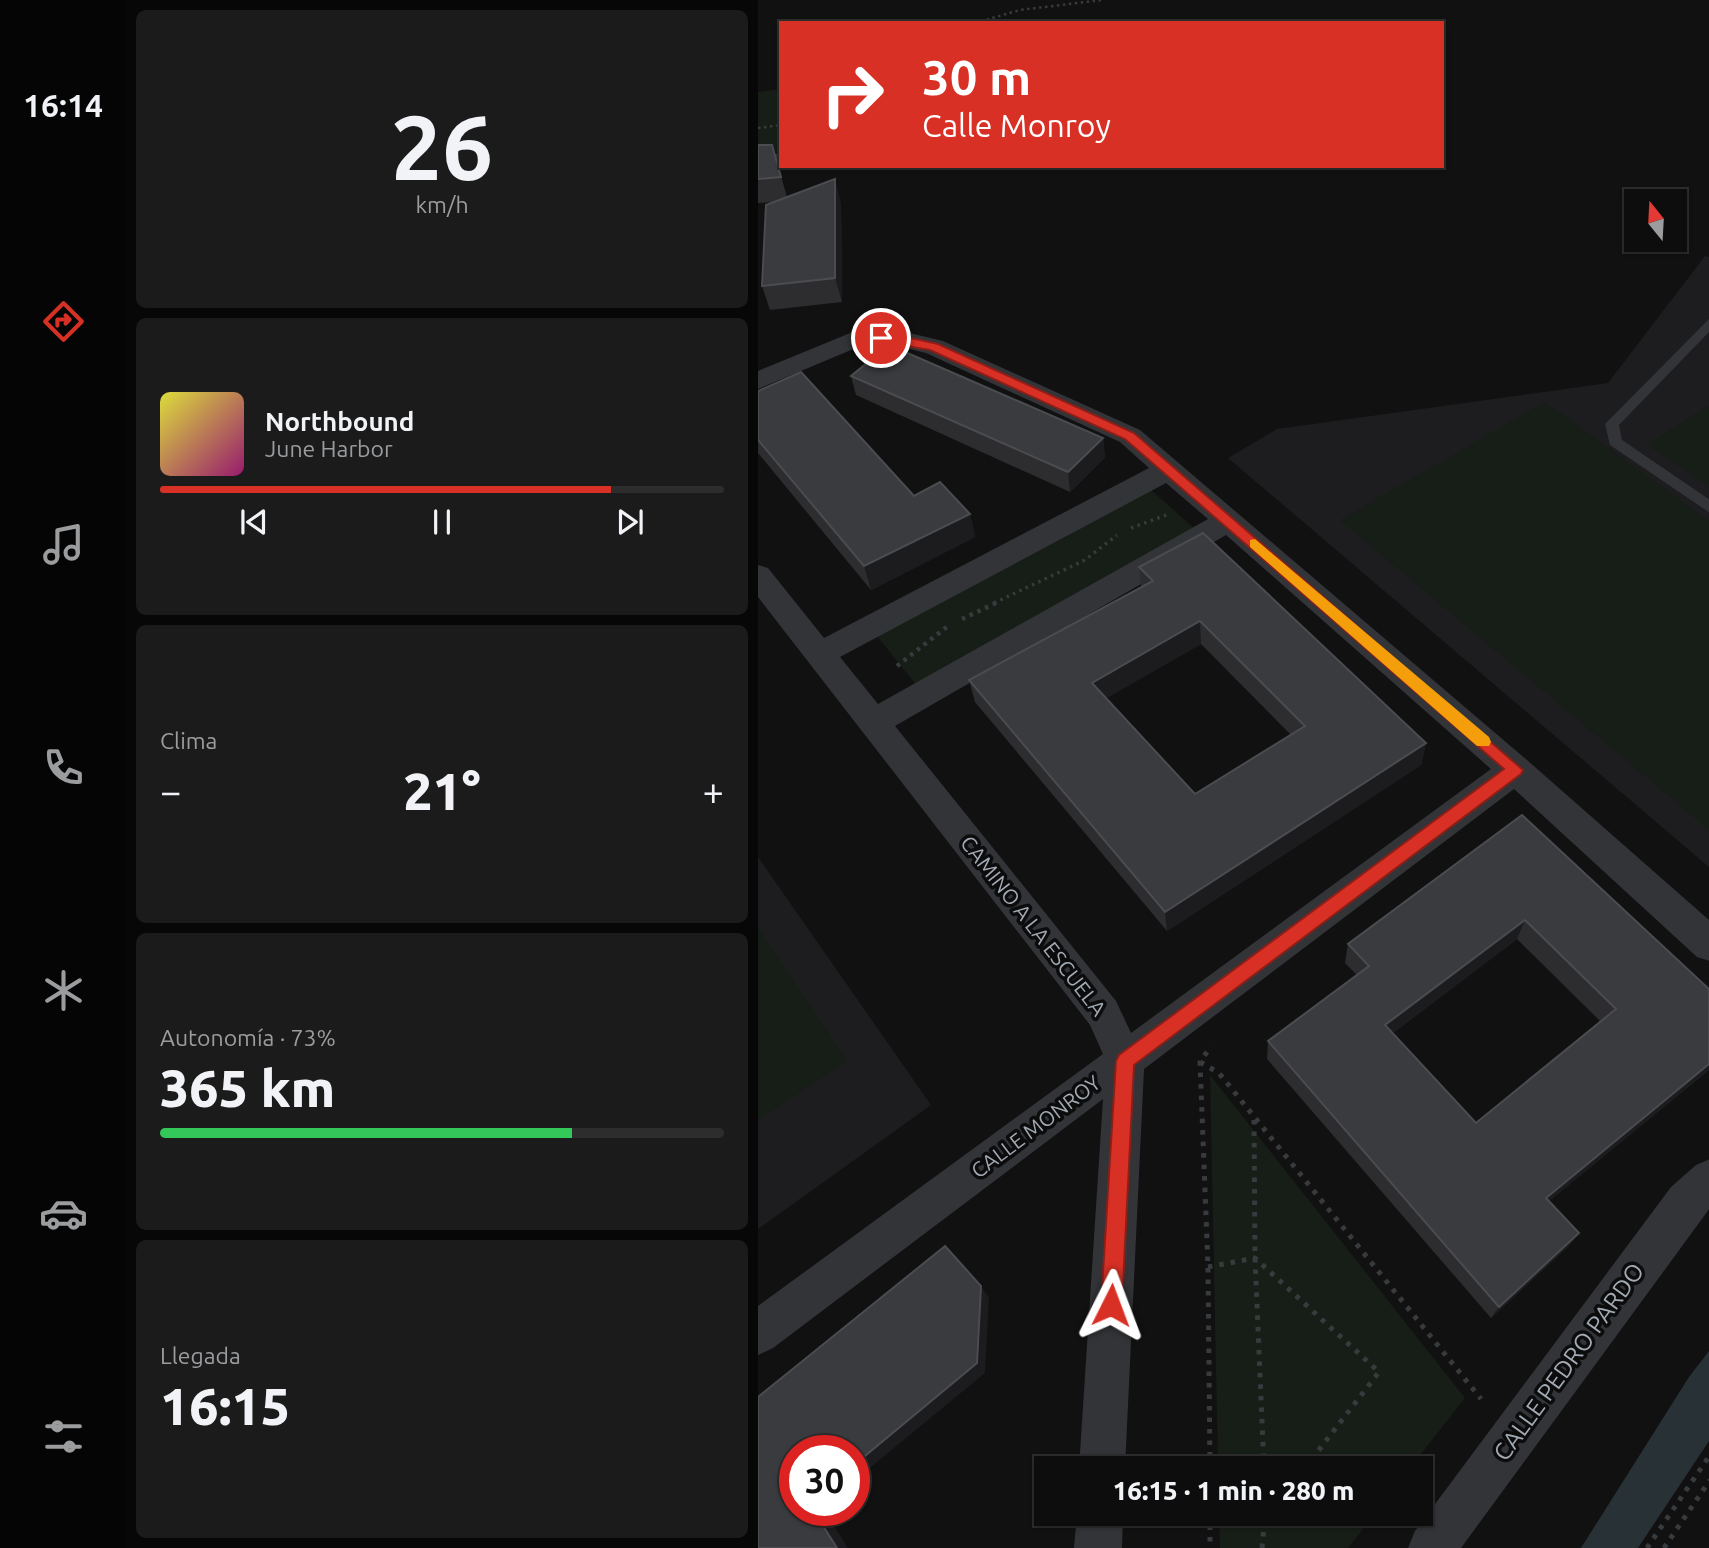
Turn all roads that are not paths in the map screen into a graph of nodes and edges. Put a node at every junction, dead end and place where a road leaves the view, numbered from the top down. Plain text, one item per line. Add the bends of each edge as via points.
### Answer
1 (758, 159) edge
2 (779, 160) edge
3 (1709, 322) edge
4 (758, 381) edge
5 (1170, 469) junction
6 (1709, 508) edge
7 (1229, 521) junction
8 (758, 576) edge
9 (820, 654) junction
10 (874, 722) junction
11 (1515, 770) junction
12 (1709, 945) edge
13 (1125, 1061) junction
14 (1709, 1179) edge
15 (758, 1333) edge
16 (1103, 1456) edge
17 (1099, 1526) edge
18 (1098, 1548) edge
19 (1432, 1548) edge

1 - 2 street
3 - 6 lane via 1613,424 1615,442
4 - 5 street via 860,337 902,340 934,347 1130,436
5 - 7 street
5 - 9 street
7 - 10 street
7 - 11 street
8 - 9 street, CAMINO A LA ESCUELA
9 - 10 street, CAMINO A LA ESCUELA
10 - 13 street, CAMINO A LA ESCUELA via 1103,1013
11 - 12 street
11 - 13 street, CALLE MONROY
13 - 15 street, CALLE MONROY
13 - 16 street, CAMINO A LA ESCUELA
14 - 19 street, CALLE PEDRO PARDO via 1686,1202
17 - 18 street

